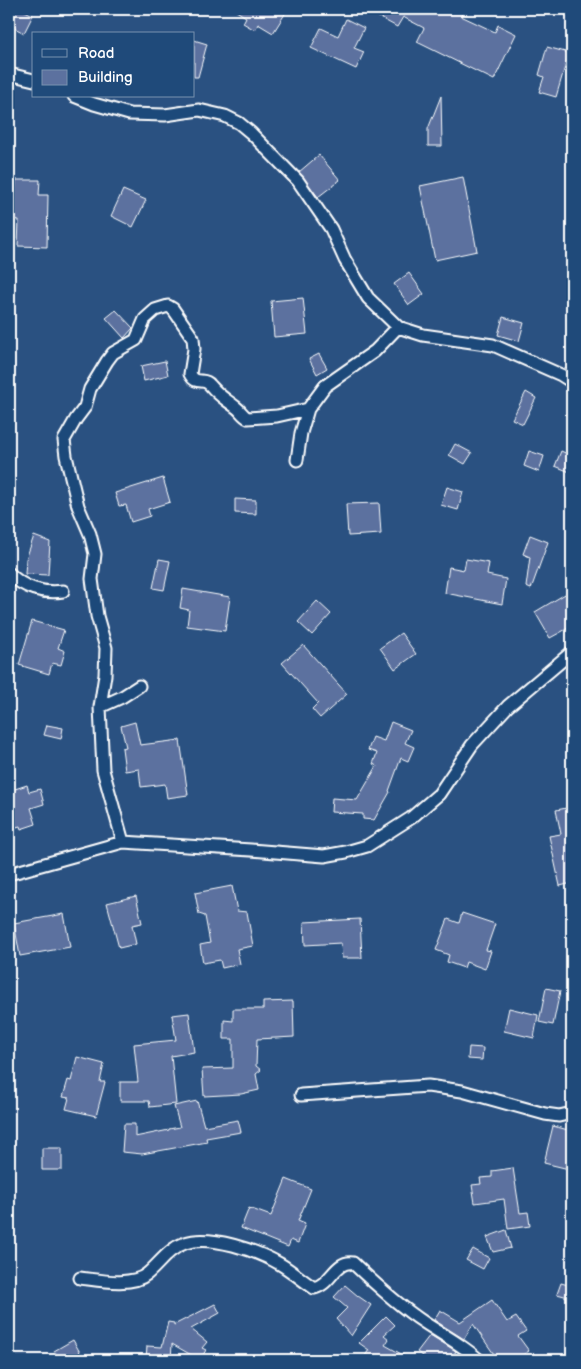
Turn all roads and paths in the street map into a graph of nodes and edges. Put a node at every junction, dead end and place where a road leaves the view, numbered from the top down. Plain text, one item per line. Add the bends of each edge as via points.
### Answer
1 (9, 74) edge
2 (32, 80) edge
3 (79, 98) edge
4 (398, 327) junction
5 (572, 382) edge
6 (308, 409) junction
7 (297, 460) dead end
8 (9, 573) edge
9 (63, 591) dead end
10 (572, 652) edge
11 (139, 686) dead end
12 (100, 707) junction
13 (123, 842) junction
14 (9, 874) edge
15 (301, 1095) dead end
16 (572, 1113) edge
17 (80, 1278) dead end
18 (480, 1360) edge

1 - 2 street
3 - 4 street via 129,114 165,115 199,110 225,116 252,133 298,182 331,229 368,298
4 - 5 street via 423,335 493,345
4 - 6 street via 375,351 325,386
6 - 7 street
6 - 12 street via 248,418 218,396 209,384 195,380 190,374 193,338 168,306 145,318 136,340 106,360 90,389 85,407 64,440 78,506 95,554 92,579 106,648
8 - 9 street via 20,583 37,590
10 - 13 street via 508,706 478,738 439,794 411,818 367,846 324,856
11 - 12 street via 122,698
12 - 13 street via 104,770
13 - 14 street
15 - 16 street via 428,1086 462,1091 545,1114 559,1116
17 - 18 street via 126,1282 146,1276 163,1257 186,1242 228,1243 280,1264 314,1288 321,1286 342,1264 353,1262 404,1308

